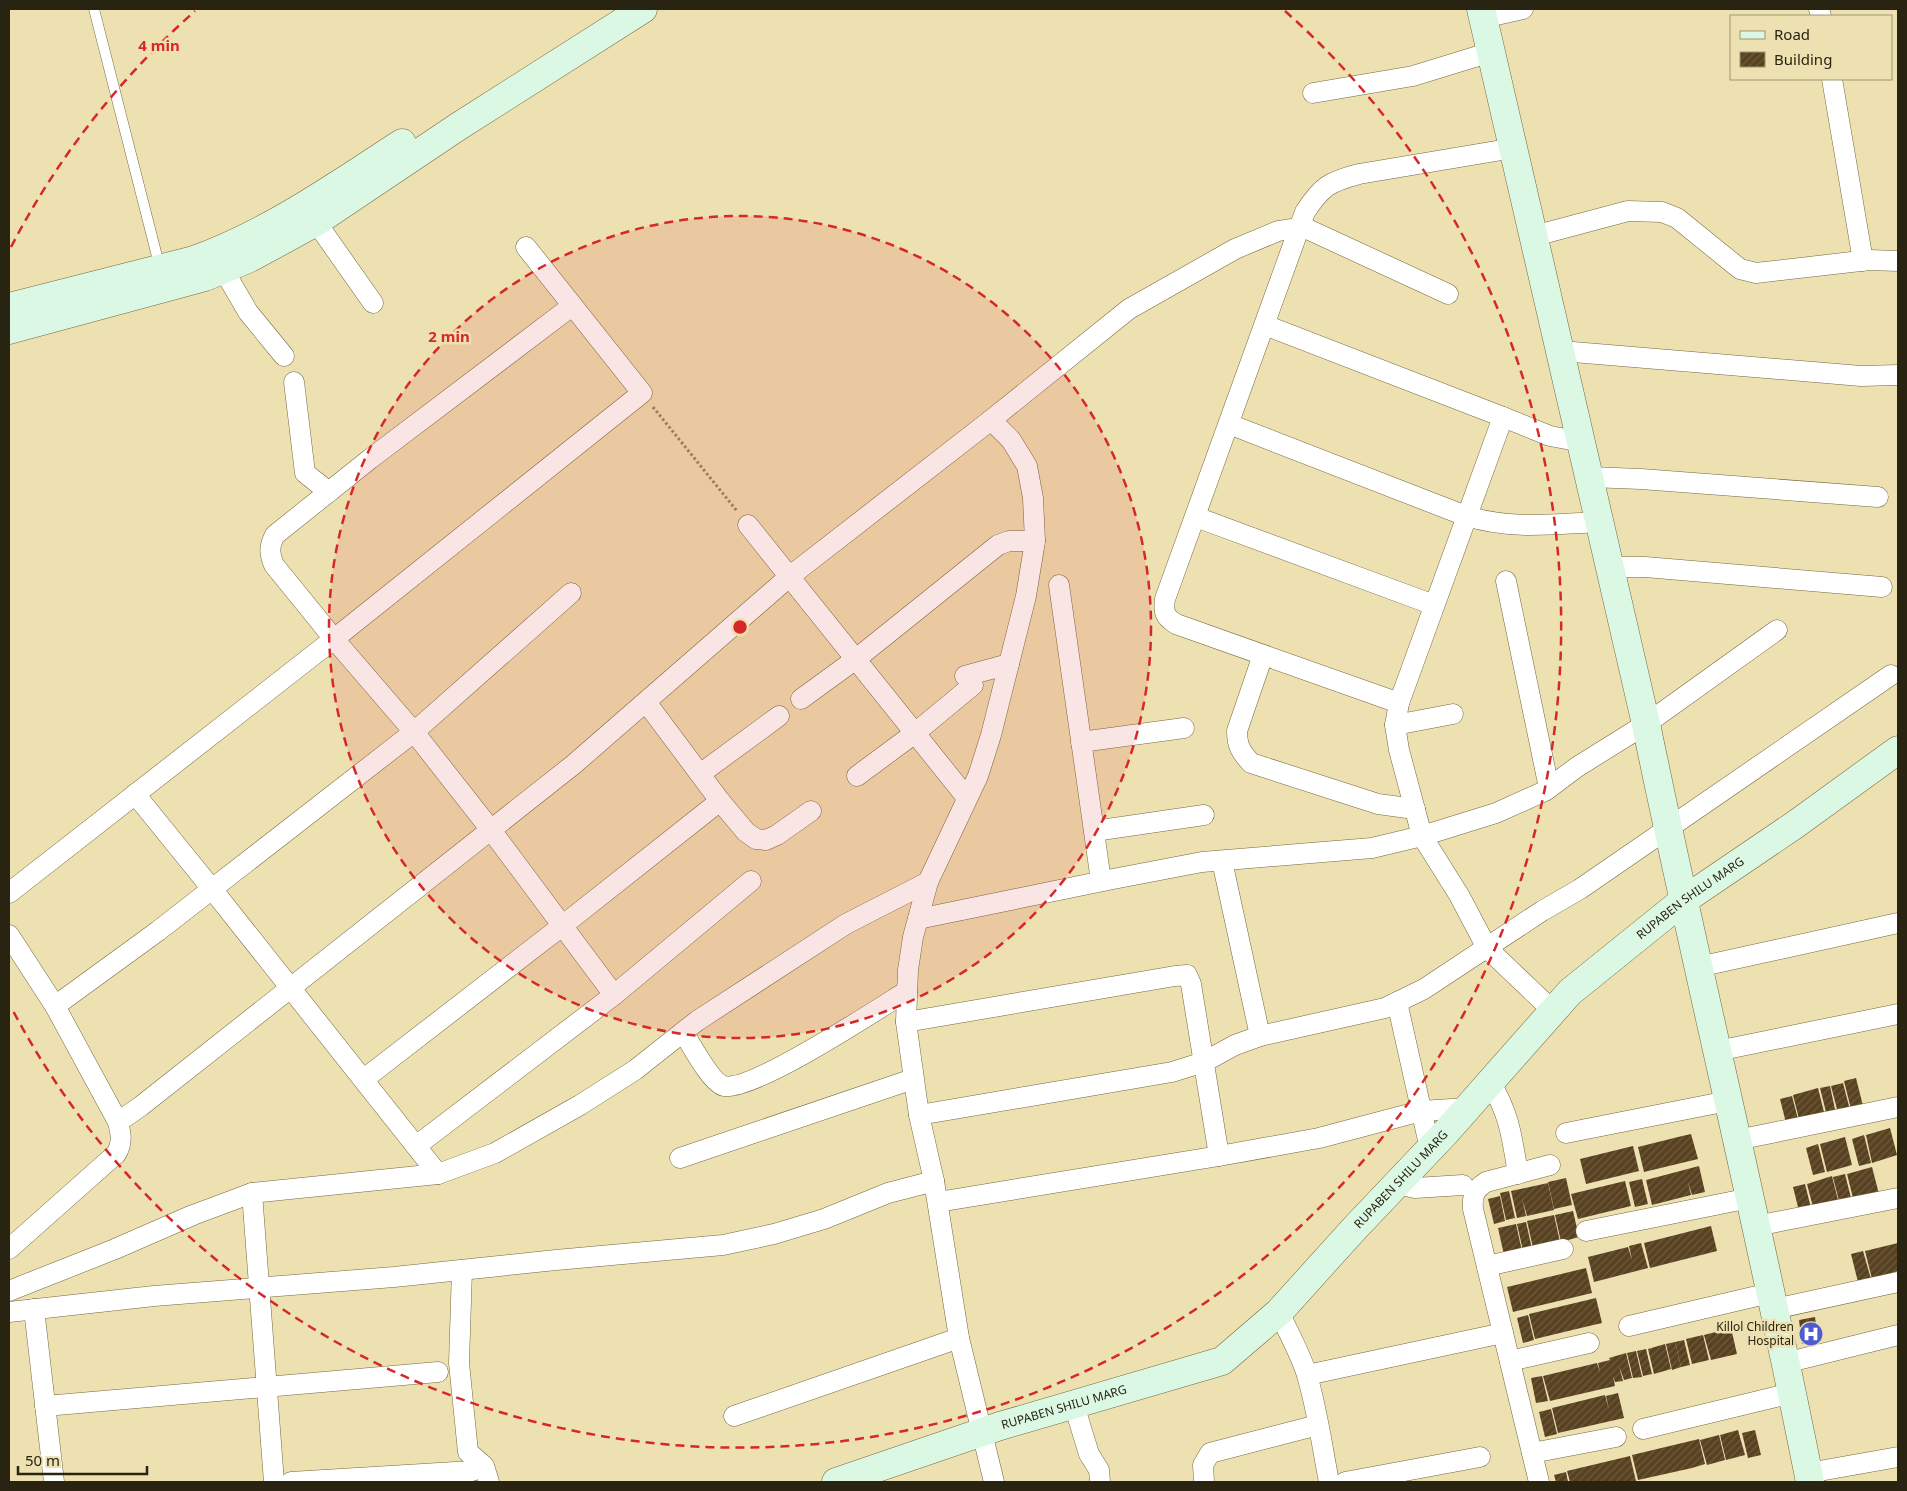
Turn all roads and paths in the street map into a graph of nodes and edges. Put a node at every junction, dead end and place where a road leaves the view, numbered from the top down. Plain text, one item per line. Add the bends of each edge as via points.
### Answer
1 (94, 9) edge
2 (611, 9) edge
3 (642, 9) edge
4 (1523, 9) edge
5 (1482, 14) edge
6 (1491, 52) junction
7 (1832, 80) edge
8 (1313, 93) dead end
9 (1514, 148) junction
10 (316, 222) junction
11 (1299, 228) junction
12 (1534, 236) junction
13 (526, 247) dead end
14 (218, 261) junction
15 (1864, 261) junction
16 (1898, 261) edge
17 (160, 268) junction
18 (1448, 294) dead end
19 (373, 303) dead end
20 (572, 306) junction
21 (9, 307) edge
22 (1264, 325) junction
23 (9, 330) edge
24 (1561, 351) junction
25 (284, 356) dead end
26 (1898, 375) edge
27 (294, 382) dead end
28 (642, 393) junction
29 (1503, 416) junction
30 (991, 420) junction
31 (1229, 424) junction
32 (1582, 442) junction
33 (1590, 477) junction
34 (329, 492) junction
35 (1878, 498) dead end
36 (1466, 516) junction
37 (1196, 517) junction
38 (1600, 522) junction
39 (748, 525) joint
40 (1035, 541) junction
41 (1610, 567) junction
42 (789, 576) junction
43 (1506, 581) dead end
44 (1059, 585) dead end
45 (1882, 587) dead end
46 (571, 593) dead end
47 (1434, 605) junction
48 (1777, 630) dead end
49 (334, 639) junction
50 (1263, 655) junction
51 (856, 659) junction
52 (1009, 664) junction
53 (1891, 675) dead end
54 (801, 699) dead end
55 (646, 702) junction
56 (1399, 703) junction
57 (1453, 714) dead end
58 (779, 716) dead end
59 (1646, 724) junction
60 (1395, 725) junction
61 (1184, 728) dead end
62 (414, 732) junction
63 (915, 734) junction
64 (1081, 742) junction
65 (1898, 750) edge
66 (700, 774) junction
67 (857, 776) dead end
68 (1549, 788) junction
69 (135, 794) junction
70 (967, 798) junction
71 (720, 801) junction
72 (1415, 809) junction
73 (811, 811) dead end
74 (1204, 815) dead end
75 (491, 830) junction
76 (1094, 830) junction
77 (1667, 830) junction
78 (1422, 836) junction
79 (1222, 861) junction
80 (750, 881) dead end
81 (1101, 881) junction
82 (928, 882) junction
83 (212, 889) junction
84 (9, 893) edge
85 (1684, 900) junction
86 (918, 919) junction
87 (1898, 922) edge
88 (562, 926) junction
89 (9, 935) edge
90 (1487, 948) junction
91 (1698, 967) junction
92 (292, 987) junction
93 (907, 991) junction
94 (614, 995) junction
95 (1397, 1002) junction
96 (55, 1006) junction
97 (1553, 1011) junction
98 (1898, 1014) edge
99 (906, 1022) junction
100 (683, 1032) junction
101 (1260, 1036) junction
102 (1717, 1051) junction
103 (1204, 1062) junction
104 (364, 1079) junction
105 (913, 1079) junction
106 (1490, 1082) junction
107 (1728, 1101) junction
108 (1468, 1108) junction
109 (1898, 1108) edge
110 (1422, 1110) junction
111 (919, 1115) junction
112 (118, 1122) junction
113 (1566, 1133) dead end
114 (1737, 1140) junction
115 (416, 1146) junction
116 (1430, 1149) junction
117 (1219, 1156) junction
118 (680, 1158) dead end
119 (1550, 1165) dead end
120 (438, 1174) junction
121 (1518, 1174) junction
122 (934, 1181) junction
123 (1397, 1184) junction
124 (1463, 1184) dead end
125 (252, 1193) junction
126 (1750, 1198) junction
127 (1898, 1198) edge
128 (938, 1202) junction
129 (1756, 1226) junction
130 (1586, 1231) dead end
131 (9, 1249) edge
132 (1563, 1249) dead end
133 (1487, 1266) junction
134 (462, 1270) junction
135 (1898, 1282) edge
136 (259, 1289) junction
137 (9, 1291) edge
138 (1772, 1301) junction
139 (34, 1309) junction
140 (9, 1312) edge
141 (1279, 1312) junction
142 (1629, 1326) dead end
143 (1503, 1333) junction
144 (1898, 1335) edge
145 (959, 1338) junction
146 (1589, 1343) dead end
147 (1510, 1361) junction
148 (1786, 1363) junction
149 (438, 1372) dead end
150 (1307, 1375) junction
151 (267, 1387) junction
152 (1792, 1393) junction
153 (1074, 1405) junction
154 (45, 1406) junction
155 (734, 1416) dead end
156 (1318, 1425) junction
157 (1643, 1429) dead end
158 (981, 1433) junction
159 (1616, 1437) dead end
160 (1532, 1453) junction
161 (1480, 1456) dead end
162 (1898, 1457) edge
163 (472, 1471) dead end
164 (1809, 1478) edge
165 (54, 1482) edge
166 (274, 1482) edge
167 (291, 1482) edge
168 (489, 1482) edge
169 (836, 1482) edge
170 (994, 1482) edge
171 (1100, 1482) edge
172 (1204, 1482) edge
173 (1329, 1482) edge
174 (1344, 1482) edge
175 (1540, 1482) edge

1 - 17 lane
2 - 14 street via 327,192 242,241
3 - 10 street
4 - 5 street
5 - 6 street
6 - 8 street via 1413,76
6 - 9 street
7 - 15 street
9 - 11 street via 1335,180 1318,192
9 - 12 street
10 - 14 street via 250,258
10 - 19 street
11 - 18 street via 1303,227
11 - 22 street
11 - 30 street via 1278,231 1235,249 1129,309
12 - 15 street via 1628,211 1647,210 1677,218 1740,270 1756,273
12 - 24 street
13 - 20 street
14 - 17 street
14 - 23 street via 205,277
14 - 25 street via 248,312
15 - 16 street
17 - 21 street
20 - 28 street
20 - 34 street
22 - 29 street
22 - 31 street
24 - 26 street via 1861,376
24 - 32 street
27 - 34 street via 305,473
28 - 39 path
28 - 49 street
29 - 32 street via 1550,436
29 - 36 street
30 - 40 street via 1011,440 1027,466 1033,498
30 - 42 street
31 - 36 street
31 - 37 street
32 - 33 street
33 - 35 street
33 - 38 street
34 - 49 street via 275,535 270,554 274,565
36 - 38 street via 1509,525
36 - 47 street
37 - 47 street
37 - 50 street via 1165,599 1163,609 1167,618
38 - 41 street
39 - 42 street
40 - 51 street via 1009,541 998,545
40 - 52 street via 1026,596
41 - 45 street via 1645,567
41 - 59 street
42 - 51 street
42 - 55 street
43 - 68 street
44 - 64 street
46 - 62 street
47 - 56 street
48 - 59 street
49 - 62 street
49 - 69 street
50 - 56 street
50 - 72 street via 1237,731 1240,752 1251,763 1378,804
51 - 54 street
51 - 63 street
52 - 63 street via 969,680
52 - 70 street via 991,735
53 - 77 street
55 - 66 street
55 - 75 street
56 - 60 street
57 - 60 street
58 - 66 street
59 - 68 street via 1577,766
59 - 77 street
60 - 72 street
61 - 64 street
62 - 75 street
62 - 83 street
63 - 67 street
63 - 70 street
64 - 76 street
65 - 85 street, RUPABEN SHILU MARG
66 - 71 street
68 - 78 street via 1496,813
69 - 83 street
69 - 84 street
70 - 82 street
71 - 73 street via 756,839 766,840 777,835
71 - 88 street
72 - 78 street
74 - 76 street
75 - 88 street
75 - 92 street
76 - 81 street
77 - 85 street
77 - 90 street
78 - 79 street via 1372,848
78 - 90 street
79 - 81 street
79 - 101 street
80 - 94 street
81 - 86 street
82 - 86 street
82 - 100 street via 846,924
83 - 92 street
83 - 96 street
85 - 91 street
85 - 97 street, RUPABEN SHILU MARG via 1570,992
86 - 93 street
87 - 91 street
88 - 94 street
88 - 104 street
89 - 96 street
90 - 95 street via 1424,989
90 - 97 street
91 - 102 street
92 - 104 street
92 - 112 street
93 - 99 street
93 - 100 street via 782,1066 739,1084 725,1086 715,1081
94 - 115 street
95 - 101 street via 1385,1008
95 - 110 street
96 - 112 street
97 - 106 street, RUPABEN SHILU MARG
98 - 102 street
99 - 103 street via 1187,975 1192,984
99 - 105 street
100 - 120 street via 635,1070 580,1105 495,1153
101 - 103 street
102 - 107 street
103 - 111 street via 1172,1072
103 - 117 street
104 - 115 street
105 - 111 street
105 - 118 street
106 - 108 street, RUPABEN SHILU MARG
106 - 121 street via 1508,1117
107 - 113 street
107 - 114 street
108 - 110 street
108 - 116 street, RUPABEN SHILU MARG
109 - 114 street
110 - 116 street
110 - 117 street via 1318,1138
111 - 122 street
112 - 131 street via 122,1138 116,1154
114 - 126 street
115 - 120 street
116 - 123 street, RUPABEN SHILU MARG
117 - 128 street
119 - 121 street
120 - 125 street
121 - 133 street via 1486,1182 1472,1197
122 - 128 street
122 - 134 street via 888,1193 824,1219 774,1234 723,1244
123 - 124 street via 1416,1188
123 - 141 street, RUPABEN SHILU MARG
125 - 136 street
125 - 137 street
126 - 129 street
126 - 130 street
127 - 129 street
128 - 145 street
129 - 138 street
132 - 133 street
133 - 143 street
134 - 136 street
134 - 168 street via 459,1363 468,1452 484,1466
135 - 138 street
136 - 139 street
136 - 151 street
138 - 142 street
138 - 148 street
139 - 140 street
139 - 154 street
141 - 150 street
141 - 153 street, RUPABEN SHILU MARG via 1222,1361
143 - 147 street
143 - 150 street
144 - 148 street
145 - 155 street
145 - 158 street
146 - 147 street
147 - 160 street
148 - 152 street
149 - 151 street
150 - 156 street
151 - 154 street
151 - 166 street
152 - 157 street
152 - 164 street
153 - 158 street, RUPABEN SHILU MARG
153 - 171 street via 1089,1454 1099,1470
154 - 165 street
156 - 172 street via 1210,1453 1202,1464
156 - 173 street
158 - 169 street, RUPABEN SHILU MARG
158 - 170 street
159 - 160 street
160 - 175 street
161 - 174 street
162 - 164 street
163 - 167 street

